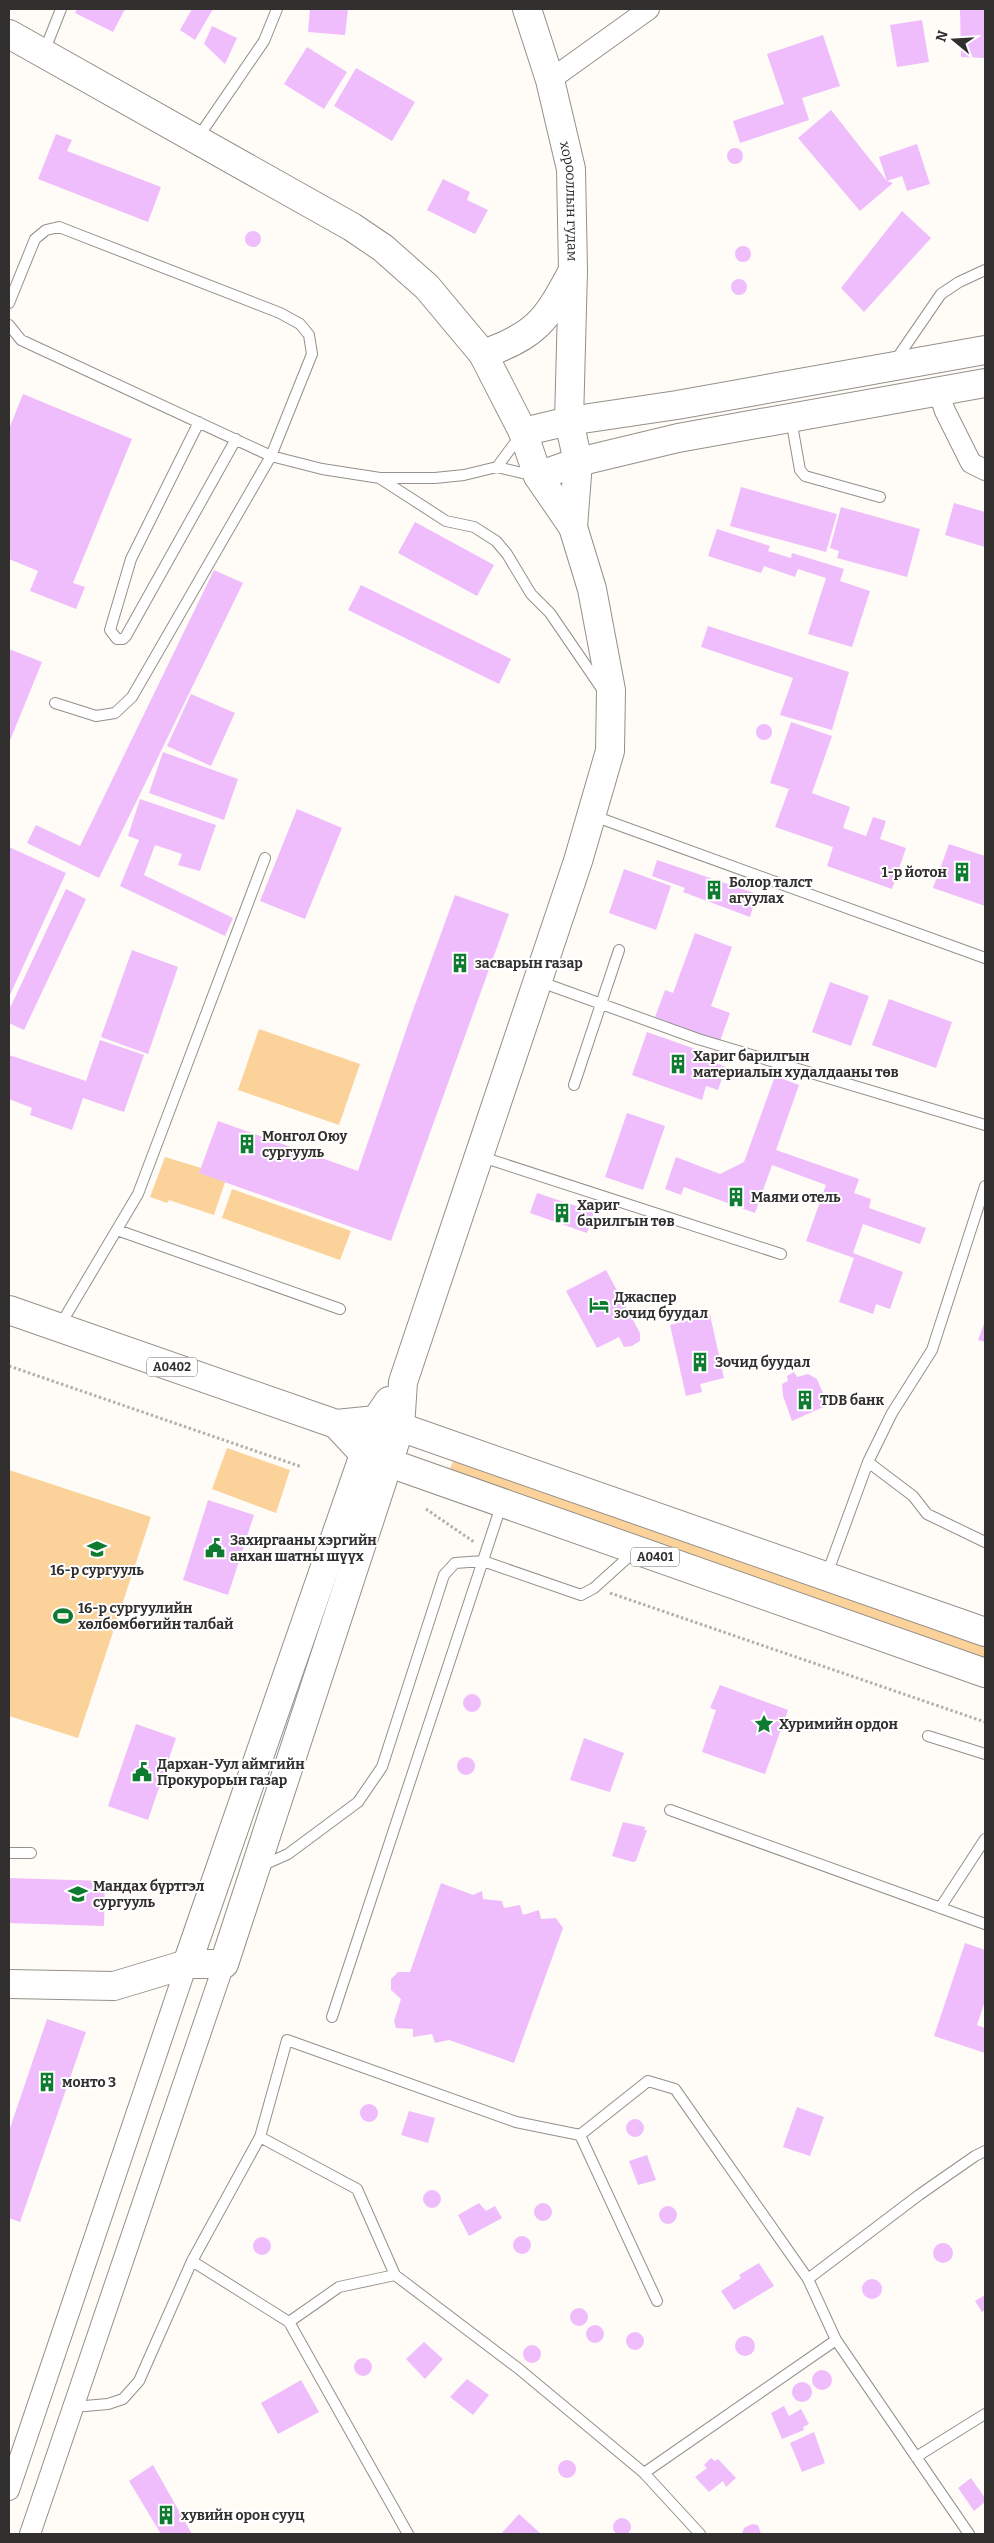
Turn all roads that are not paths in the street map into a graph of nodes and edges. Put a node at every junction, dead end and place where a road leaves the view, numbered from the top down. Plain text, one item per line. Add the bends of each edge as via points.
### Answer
1 (61, 9) edge
2 (277, 9) edge
3 (526, 9) edge
4 (649, 9) edge
5 (9, 34) edge
6 (44, 54) junction
7 (550, 80) junction
8 (197, 140) junction
9 (573, 270) junction
10 (985, 270) edge
11 (9, 303) edge
12 (9, 325) edge
13 (985, 350) edge
14 (483, 354) junction
15 (891, 366) junction
16 (985, 383) edge
17 (938, 391) junction
18 (791, 418) junction
19 (569, 421) junction
20 (199, 422) junction
21 (523, 432) junction
22 (236, 439) junction
23 (271, 456) junction
24 (578, 462) junction
25 (496, 467) junction
26 (985, 470) edge
27 (538, 476) junction
28 (380, 478) junction
29 (880, 497) dead end
30 (573, 526) junction
31 (55, 702) dead end
32 (610, 702) junction
33 (591, 814) junction
34 (265, 858) dead end
35 (619, 950) dead end
36 (985, 958) edge
37 (538, 980) junction
38 (602, 1003) junction
39 (574, 1085) dead end
40 (985, 1125) edge
41 (478, 1156) junction
42 (985, 1186) edge
43 (117, 1230) junction
44 (781, 1254) dead end
45 (340, 1309) dead end
46 (9, 1310) edge
47 (59, 1327) junction
48 (336, 1424) junction
49 (388, 1424) junction
50 (376, 1458) junction
51 (868, 1462) junction
52 (502, 1503) junction
53 (985, 1542) edge
54 (636, 1550) junction
55 (485, 1556) junction
56 (826, 1576) junction
57 (985, 1632) edge
58 (985, 1673) edge
59 (928, 1736) dead end
60 (985, 1754) edge
61 (670, 1810) dead end
62 (985, 1839) edge
63 (9, 1853) edge
64 (31, 1854) dead end
65 (256, 1868) junction
66 (940, 1908) junction
67 (985, 1924) edge
68 (187, 1964) junction
69 (224, 1964) junction
70 (9, 1984) edge
71 (332, 2017) dead end
72 (580, 2135) junction
73 (260, 2137) junction
74 (985, 2151) edge
75 (192, 2261) junction
76 (395, 2275) junction
77 (808, 2279) junction
78 (657, 2301) dead end
79 (289, 2322) junction
80 (836, 2340) junction
81 (74, 2407) junction
82 (985, 2414) edge
83 (916, 2457) junction
84 (644, 2473) junction
85 (9, 2490) edge
86 (30, 2534) edge
87 (408, 2534) edge
88 (700, 2534) edge
89 (969, 2534) edge

1 - 6 lane
2 - 8 lane via 264,41
3 - 7 main road, хорооллын гудам
4 - 7 street
5 - 6 main road
6 - 8 main road
7 - 9 main road, хорооллын гудам via 571,169
8 - 14 main road via 352,227 383,248 427,287
9 - 14 main road, хорооллын гудам via 540,324 514,344
9 - 19 main road
10 - 15 lane via 941,294
11 - 23 lane via 35,239 46,230 59,227 280,313 300,324 309,335 312,354
12 - 20 lane via 21,340
13 - 15 main road
14 - 21 main road
15 - 19 main road
16 - 17 main road
17 - 18 main road
17 - 26 street via 971,463
18 - 24 main road via 678,438
18 - 29 lane via 800,470 805,476
19 - 21 main road
19 - 24 main road
20 - 22 lane
20 - 22 lane via 131,560 110,630 117,639 126,636
21 - 25 lane
21 - 27 main road
22 - 23 lane
23 - 28 lane via 322,469
23 - 31 lane via 132,697 115,713 96,716
24 - 27 main road
24 - 30 main road
25 - 27 lane
25 - 28 lane via 435,478
27 - 30 main road
28 - 32 lane via 446,521 474,527 496,541
30 - 32 main road via 592,589
32 - 33 main road via 610,751
33 - 36 lane
33 - 37 main road
34 - 43 lane via 138,1194
35 - 38 lane
37 - 38 lane
37 - 41 main road
38 - 39 lane
38 - 40 lane via 717,1045
41 - 44 lane
41 - 49 main road
42 - 51 lane via 932,1350 892,1413
43 - 45 lane
43 - 47 lane
46 - 47 main road, A0402
47 - 48 main road, A0402
48 - 49 main road
48 - 50 main road, A0401
49 - 50 main road
49 - 56 main road
50 - 52 main road, A0401
50 - 65 main road
50 - 68 main road
51 - 53 lane via 913,1496 927,1514
51 - 56 lane
52 - 54 main road, A0401
52 - 55 lane
54 - 55 lane via 594,1588 581,1595
54 - 58 main road, A0401
55 - 65 lane via 455,1563 444,1576 382,1767 358,1802 288,1854
55 - 71 lane
56 - 57 main road
59 - 60 lane
61 - 66 lane
62 - 66 lane
63 - 64 lane
65 - 69 main road
66 - 67 lane
68 - 69 main road
68 - 70 main road via 114,1986
68 - 85 street
69 - 81 street
72 - 73 lane via 516,2122 287,2040
72 - 77 lane via 648,2081 675,2089
72 - 78 lane
73 - 75 lane
73 - 76 lane via 357,2189
74 - 77 lane via 919,2195
75 - 79 lane
75 - 81 lane via 139,2381 123,2400
76 - 79 lane via 339,2287
76 - 84 lane via 519,2369
77 - 80 lane
79 - 87 lane
80 - 83 lane
80 - 84 lane
81 - 86 street
82 - 83 lane
83 - 89 lane
84 - 88 lane

